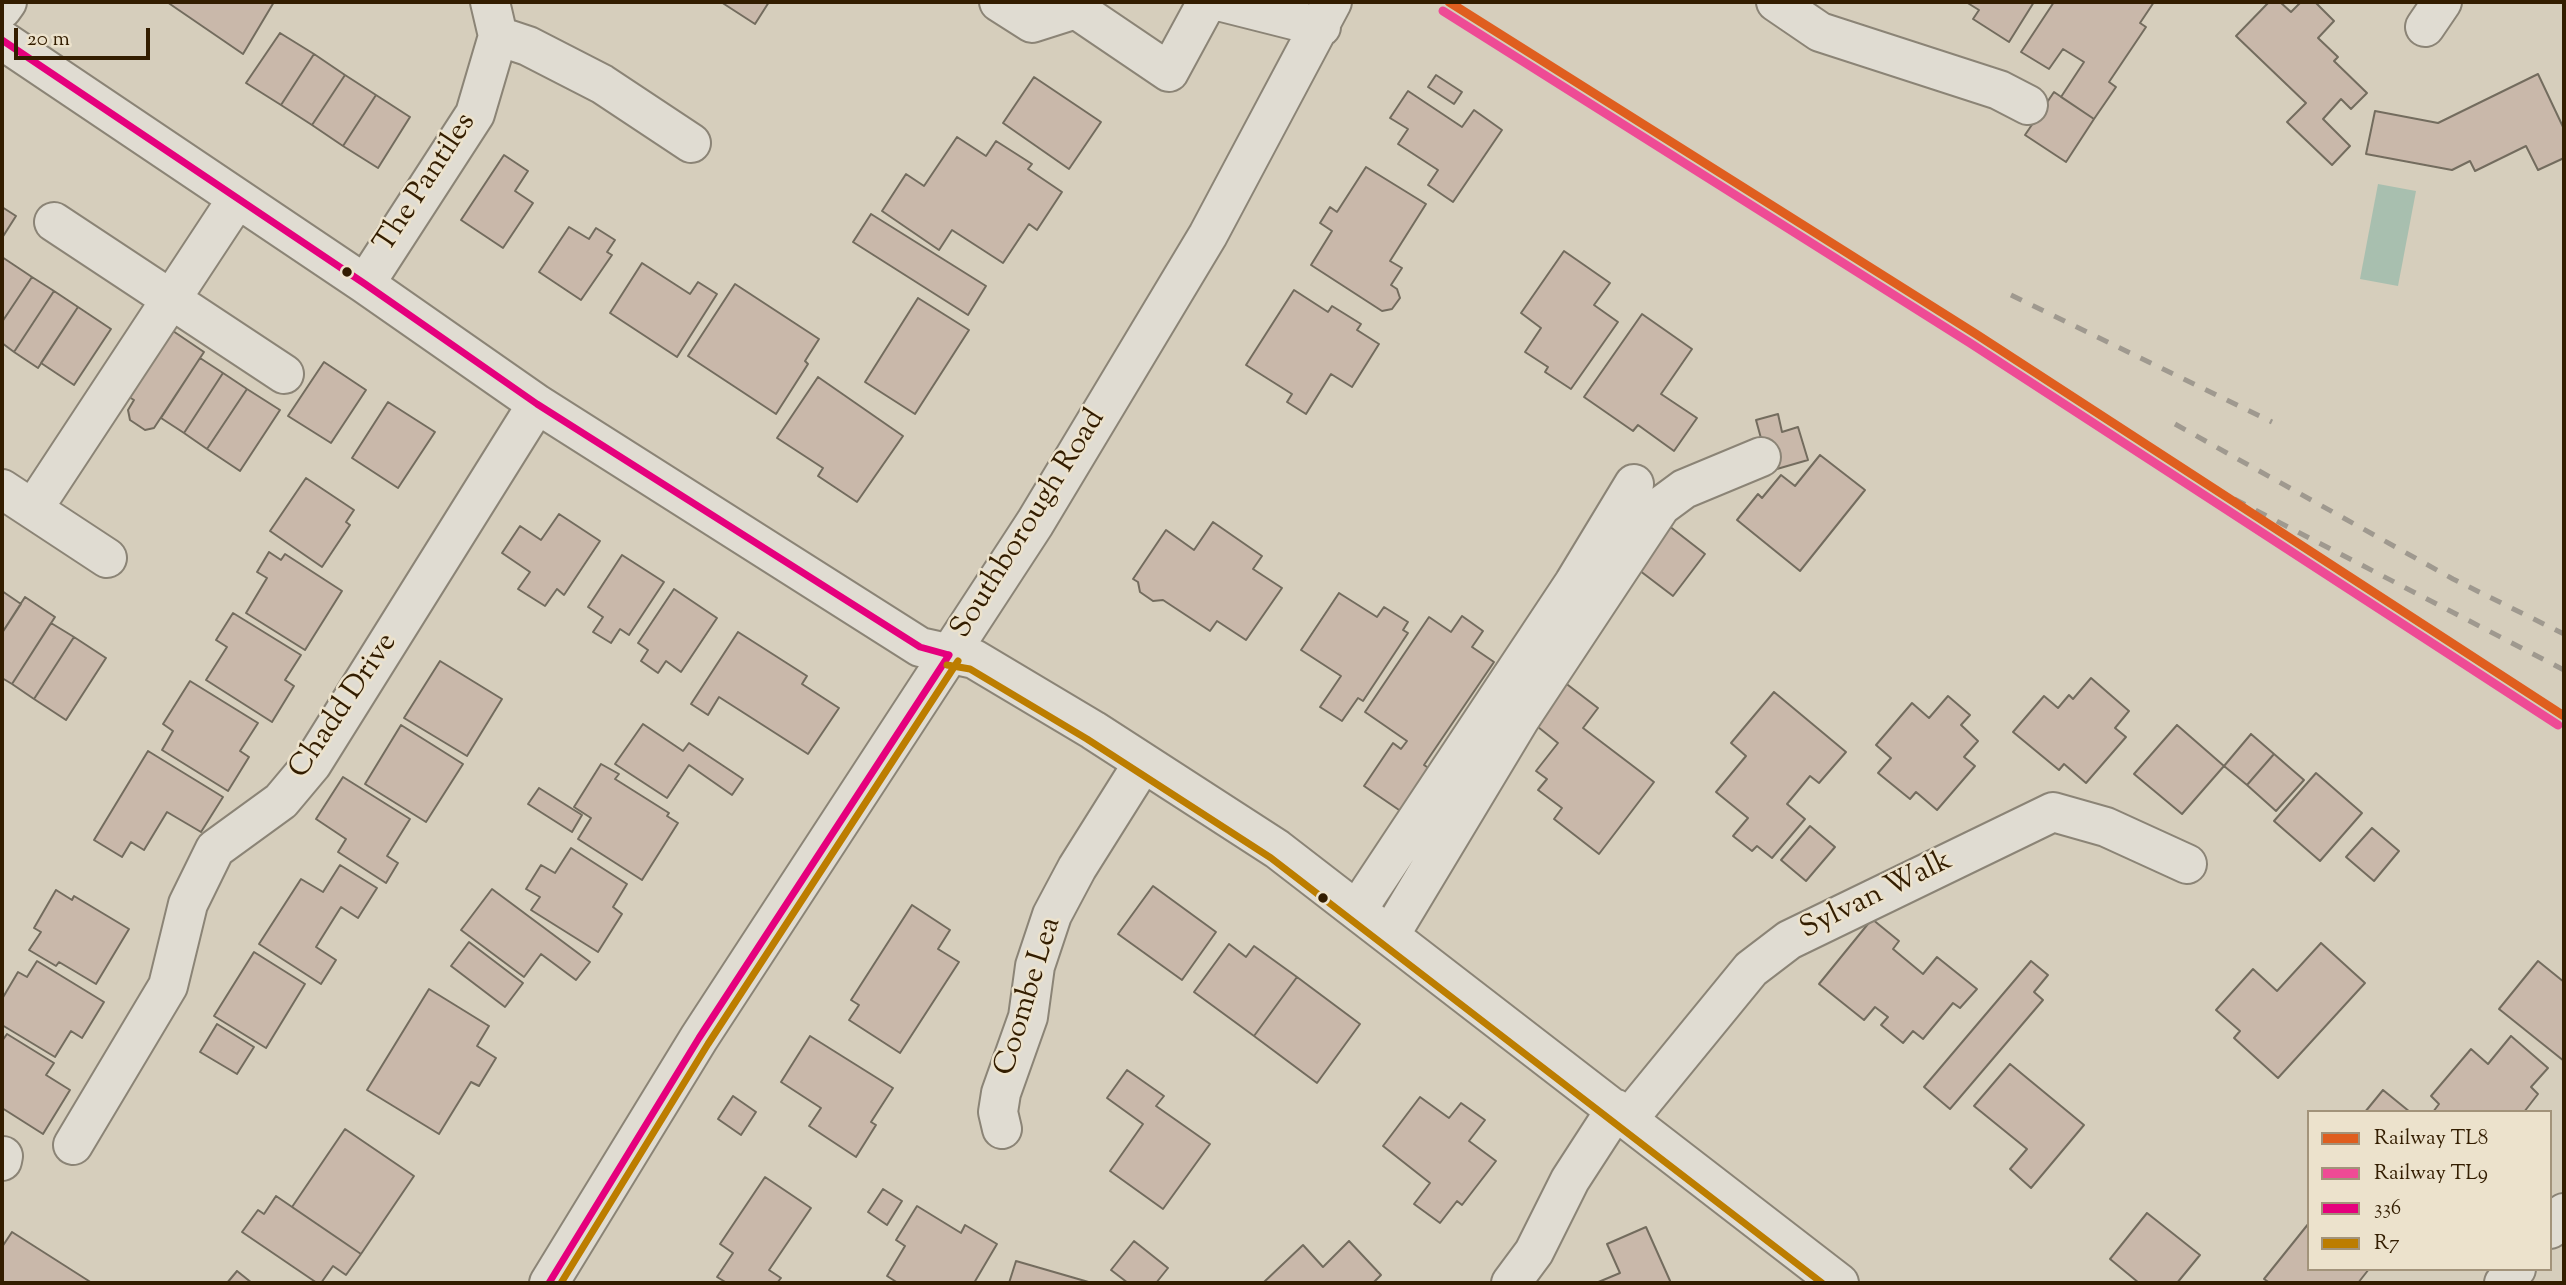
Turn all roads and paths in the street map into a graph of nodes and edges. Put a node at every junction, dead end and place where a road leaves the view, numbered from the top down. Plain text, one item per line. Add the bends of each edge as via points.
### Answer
1 (7, 2) edge
2 (999, 2) edge
3 (1208, 2) edge
4 (1222, 2) edge
5 (1776, 2) edge
6 (1266, 7) edge
7 (2, 9) edge
8 (1327, 14) edge
9 (494, 19) edge
10 (2, 40) edge
11 (2028, 105) dead end
12 (691, 143) dead end
13 (237, 199) junction
14 (54, 222) dead end
15 (365, 284) junction
16 (171, 299) junction
17 (284, 374) dead end
18 (537, 404) junction
19 (1761, 457) dead end
20 (1634, 484) dead end
21 (17, 499) edge
22 (107, 558) dead end
23 (949, 655) junction
24 (1143, 763) junction
25 (2187, 864) dead end
26 (1357, 909) junction
27 (1390, 935) junction
28 (1623, 1114) junction
29 (1002, 1129) dead end
30 (73, 1145) dead end
31 (2564, 1213) edge
32 (2552, 1227) edge
33 (549, 1283) edge
34 (1511, 1283) edge
35 (1839, 1283) edge

1 - 7 street
2 - 3 street via 1032,23 1076,9 1169,72
4 - 6 street
5 - 11 street via 1820,32 1999,90
6 - 8 street
8 - 23 street, Southborough Road via 1201,246 1035,523
9 - 12 street via 528,46 602,84
9 - 15 street, The Pantiles via 484,89 465,134
10 - 13 street
13 - 15 street
13 - 16 street
14 - 16 street
15 - 18 street
16 - 17 street
16 - 21 street
18 - 23 street via 920,647
18 - 30 street, Chadd Drive via 312,764 281,801 215,849 188,904 168,986
19 - 27 street via 1684,489 1661,506 1520,719
20 - 26 street via 1574,583
21 - 22 street
23 - 24 street via 974,659
23 - 33 street, Southborough Road via 699,1038
24 - 26 street via 1277,849
24 - 29 street, Coombe Lea via 1052,915 1035,966 1028,1017 1001,1093 998,1112
25 - 28 street, Sylvan Walk via 2106,827 2053,812 1789,940 1751,969
26 - 27 street
27 - 28 street
28 - 34 street, Sylvan Walk via 1570,1180 1534,1252
28 - 35 street
31 - 32 street

